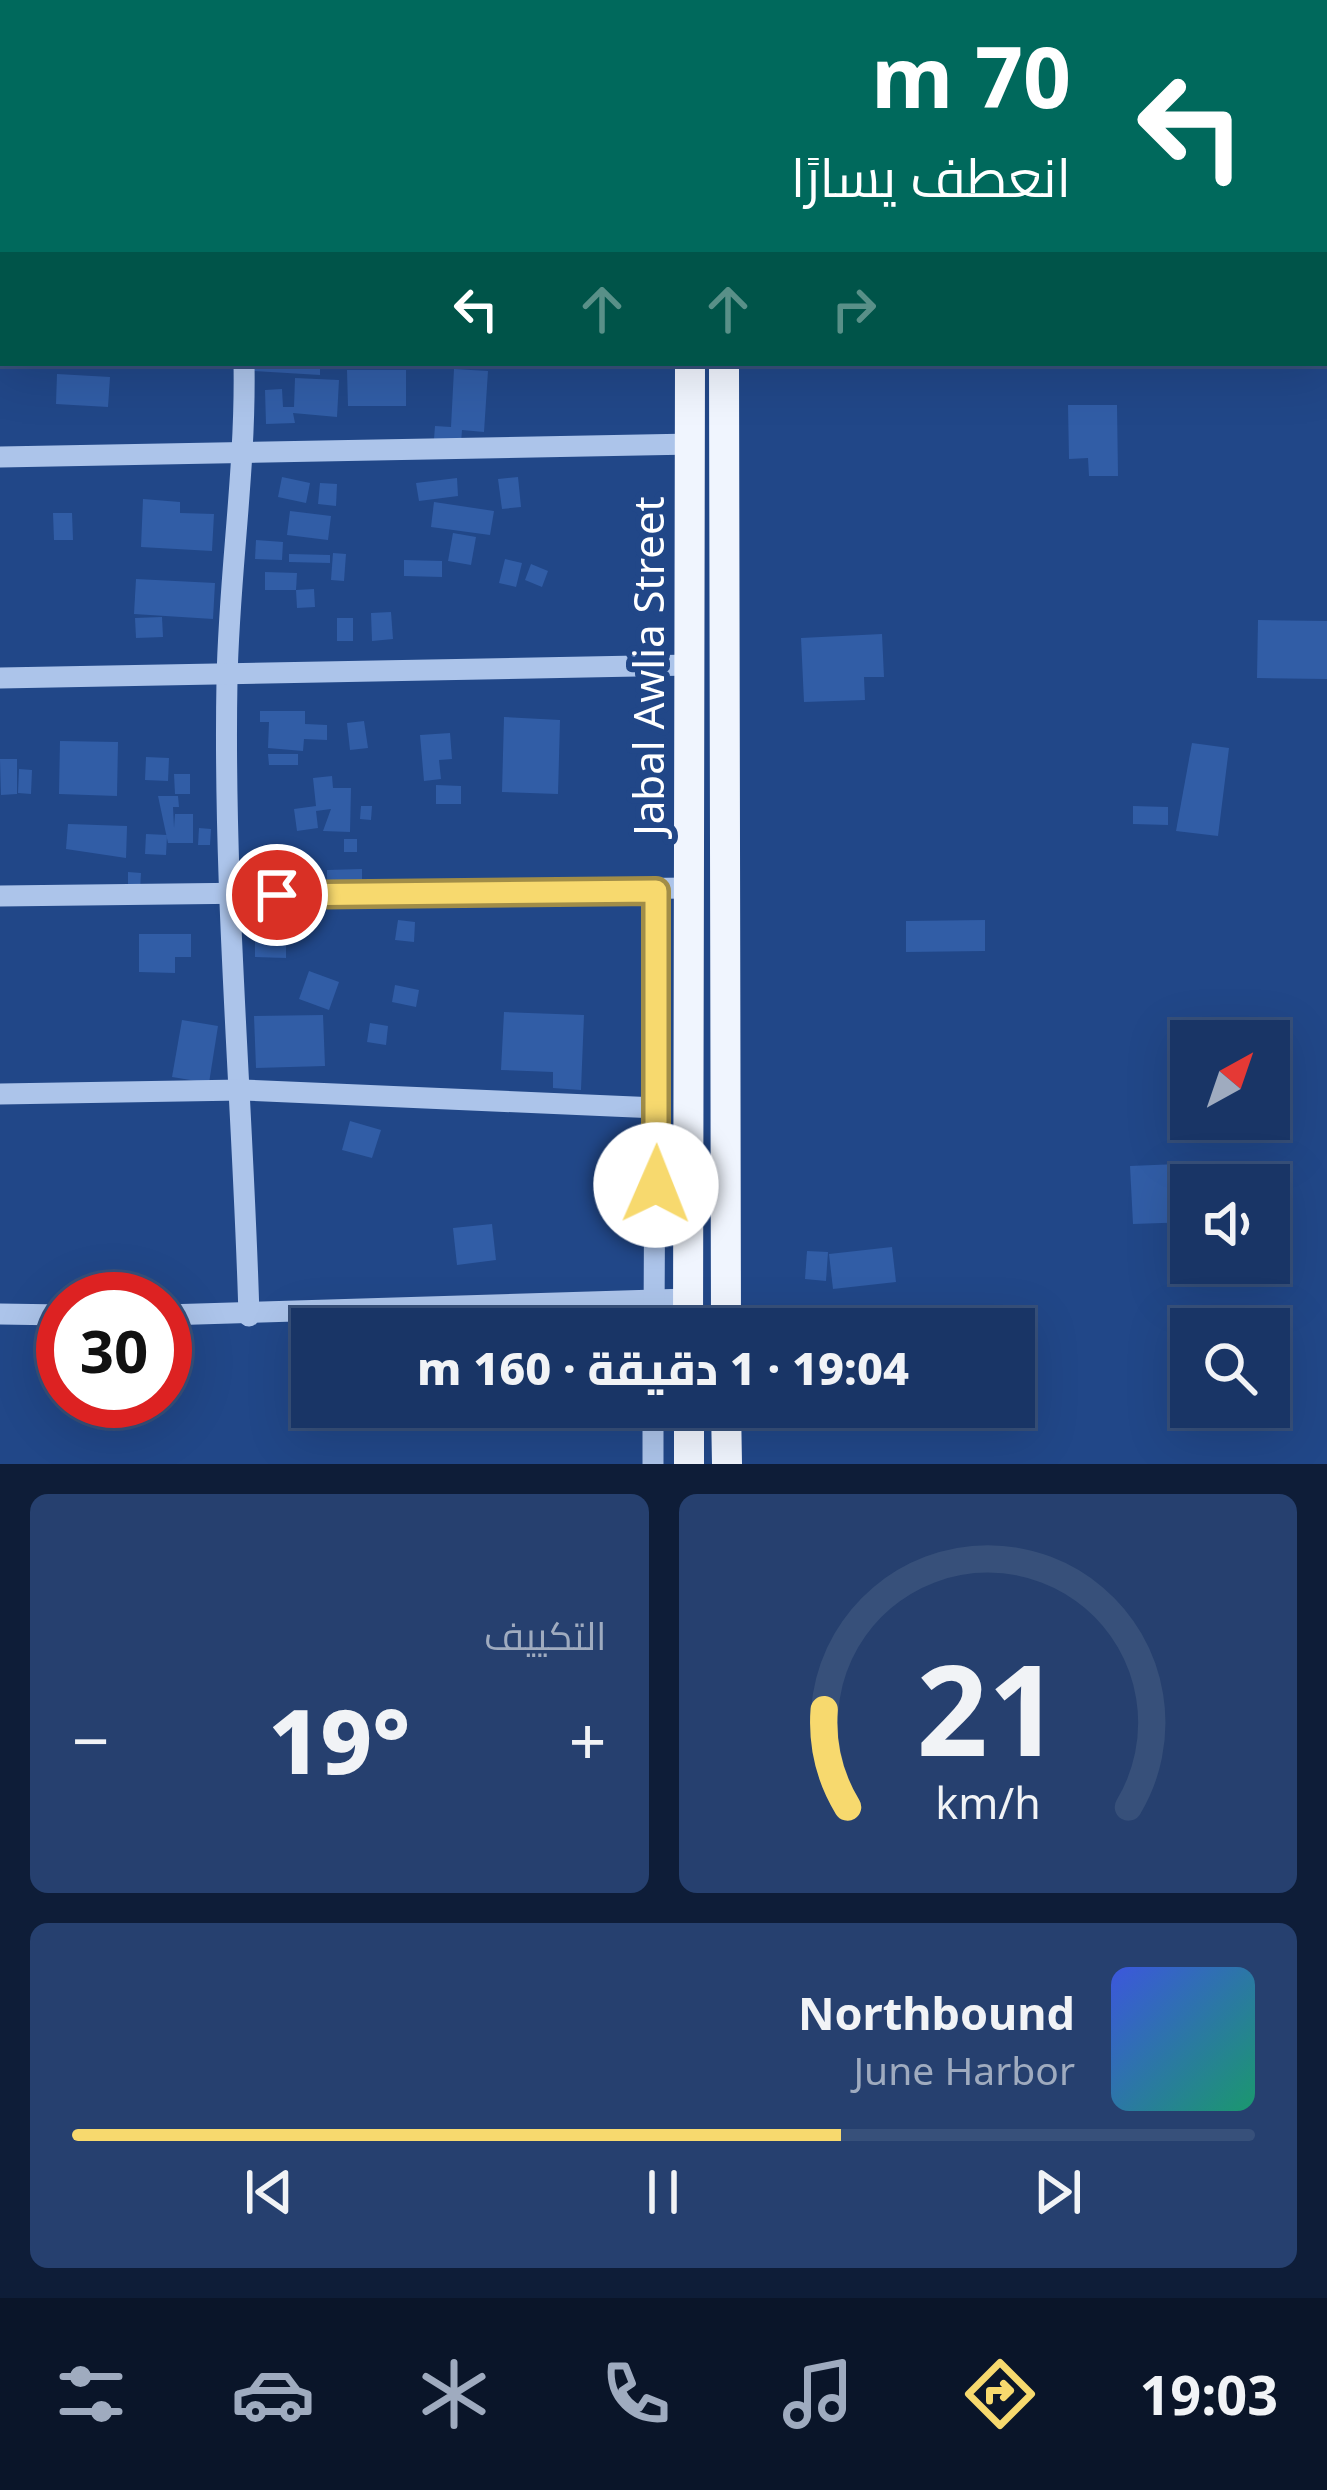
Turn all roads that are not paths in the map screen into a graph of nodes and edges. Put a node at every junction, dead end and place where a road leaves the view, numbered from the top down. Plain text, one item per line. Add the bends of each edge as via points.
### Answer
1 (244, 366) edge
2 (690, 366) edge
3 (724, 366) edge
4 (693, 444) junction
5 (246, 453) junction
6 (0, 457) edge
7 (690, 665) junction
8 (226, 677) junction
9 (0, 678) edge
10 (689, 888) junction
11 (656, 891) junction
12 (0, 896) edge
13 (229, 896) junction
14 (242, 1090) junction
15 (0, 1094) edge
16 (657, 1108) junction
17 (654, 1301) junction
18 (654, 1308) edge
19 (672, 1308) edge
20 (688, 1308) edge
21 (727, 1308) edge
22 (0, 1314) edge
23 (36, 1315) edge
24 (192, 1316) edge
25 (249, 1316) junction
26 (653, 1428) edge
27 (688, 1428) edge
28 (726, 1428) edge
29 (653, 1464) edge
30 (689, 1464) edge
31 (727, 1464) edge

1 - 5 street
2 - 4 main road, Jabal Awlia Street
3 - 21 main road, Jabal Awlia Street
4 - 5 street
4 - 7 main road, Jabal Awlia Street
5 - 6 street
5 - 8 street
7 - 8 street
7 - 10 main road, Jabal Awlia Street
8 - 9 street
8 - 13 street
10 - 11 street
10 - 20 main road, Jabal Awlia Street
11 - 13 street
11 - 16 street
12 - 13 street
13 - 14 street
14 - 15 street
14 - 16 street
14 - 25 street
16 - 17 street
17 - 18 street
17 - 19 street
17 - 25 street
22 - 23 street
24 - 25 street
26 - 29 street
27 - 30 main road
28 - 31 main road

